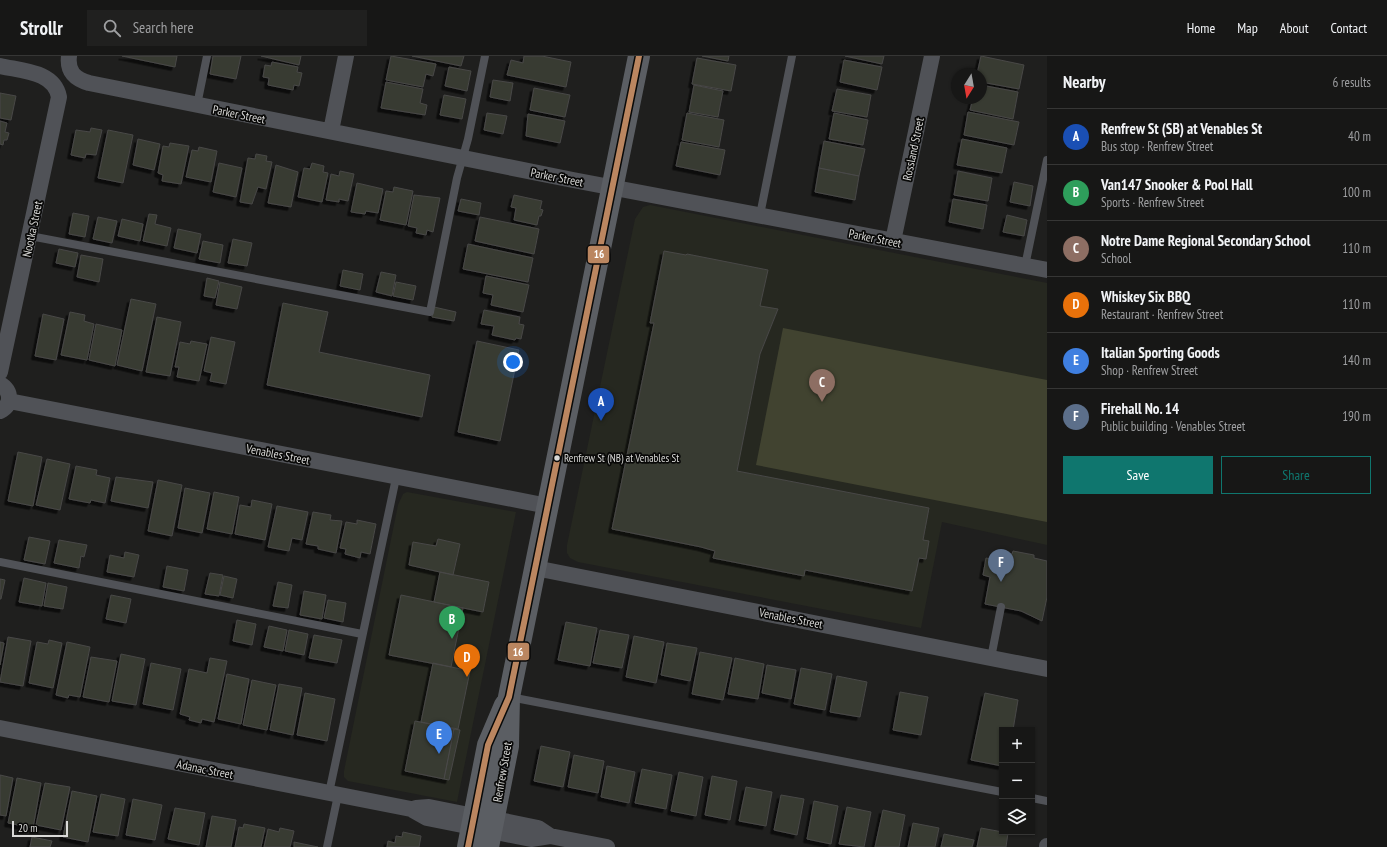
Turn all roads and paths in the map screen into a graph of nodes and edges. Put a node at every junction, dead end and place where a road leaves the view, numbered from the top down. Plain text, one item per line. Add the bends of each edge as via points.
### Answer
1 (69, 56) edge
2 (207, 56) edge
3 (346, 56) edge
4 (484, 56) edge
5 (639, 56) edge
6 (792, 56) edge
7 (932, 56) edge
8 (0, 66) edge
9 (197, 105) junction
10 (331, 131) junction
11 (463, 158) junction
12 (1047, 160) edge
13 (613, 188) junction
14 (760, 216) junction
15 (30, 236) junction
16 (894, 241) junction
17 (1025, 266) junction
18 (1047, 270) edge
19 (0, 372) edge
20 (0, 384) edge
21 (5, 406) edge
22 (396, 478) junction
23 (548, 506) junction
24 (0, 562) edge
25 (535, 568) junction
26 (1001, 607) dead end
27 (362, 634) junction
28 (991, 658) junction
29 (1047, 669) edge
30 (509, 697) junction
31 (0, 728) edge
32 (999, 791) edge
33 (334, 794) junction
34 (1035, 799) edge
35 (1047, 801) edge
36 (481, 831) edge
37 (327, 847) edge
38 (607, 847) edge

1 - 9 street, Parker Street via 71,73 81,81
2 - 9 lane
3 - 10 street
4 - 11 lane
5 - 13 street, Renfrew Street
6 - 14 lane
7 - 16 street, Rossland Street
8 - 15 street, Nootka Street via 38,74 52,81 59,96
9 - 10 street, Parker Street
10 - 11 street, Parker Street
11 - 13 street, Parker Street
11 - 15 lane via 430,312
12 - 17 lane
13 - 14 street, Parker Street
13 - 23 street, Renfrew Street
14 - 16 street, Parker Street
15 - 19 street, Nootka Street
16 - 17 street, Parker Street
17 - 18 street, Parker Street
20 - 21 street via 8,392
21 - 22 street, Venables Street
22 - 23 street, Venables Street
22 - 27 lane
23 - 25 street, Renfrew Street
24 - 27 lane
25 - 28 street, Venables Street
25 - 30 street, Renfrew Street
26 - 28 lane
27 - 33 lane
28 - 29 street, Venables Street
30 - 32 lane
30 - 36 street, Renfrew Street via 488,745
31 - 33 street, Adanac Street
33 - 36 street, Adanac Street via 411,809 428,807
33 - 37 lane
34 - 35 lane
36 - 38 street, Adanac Street via 531,839 550,836

